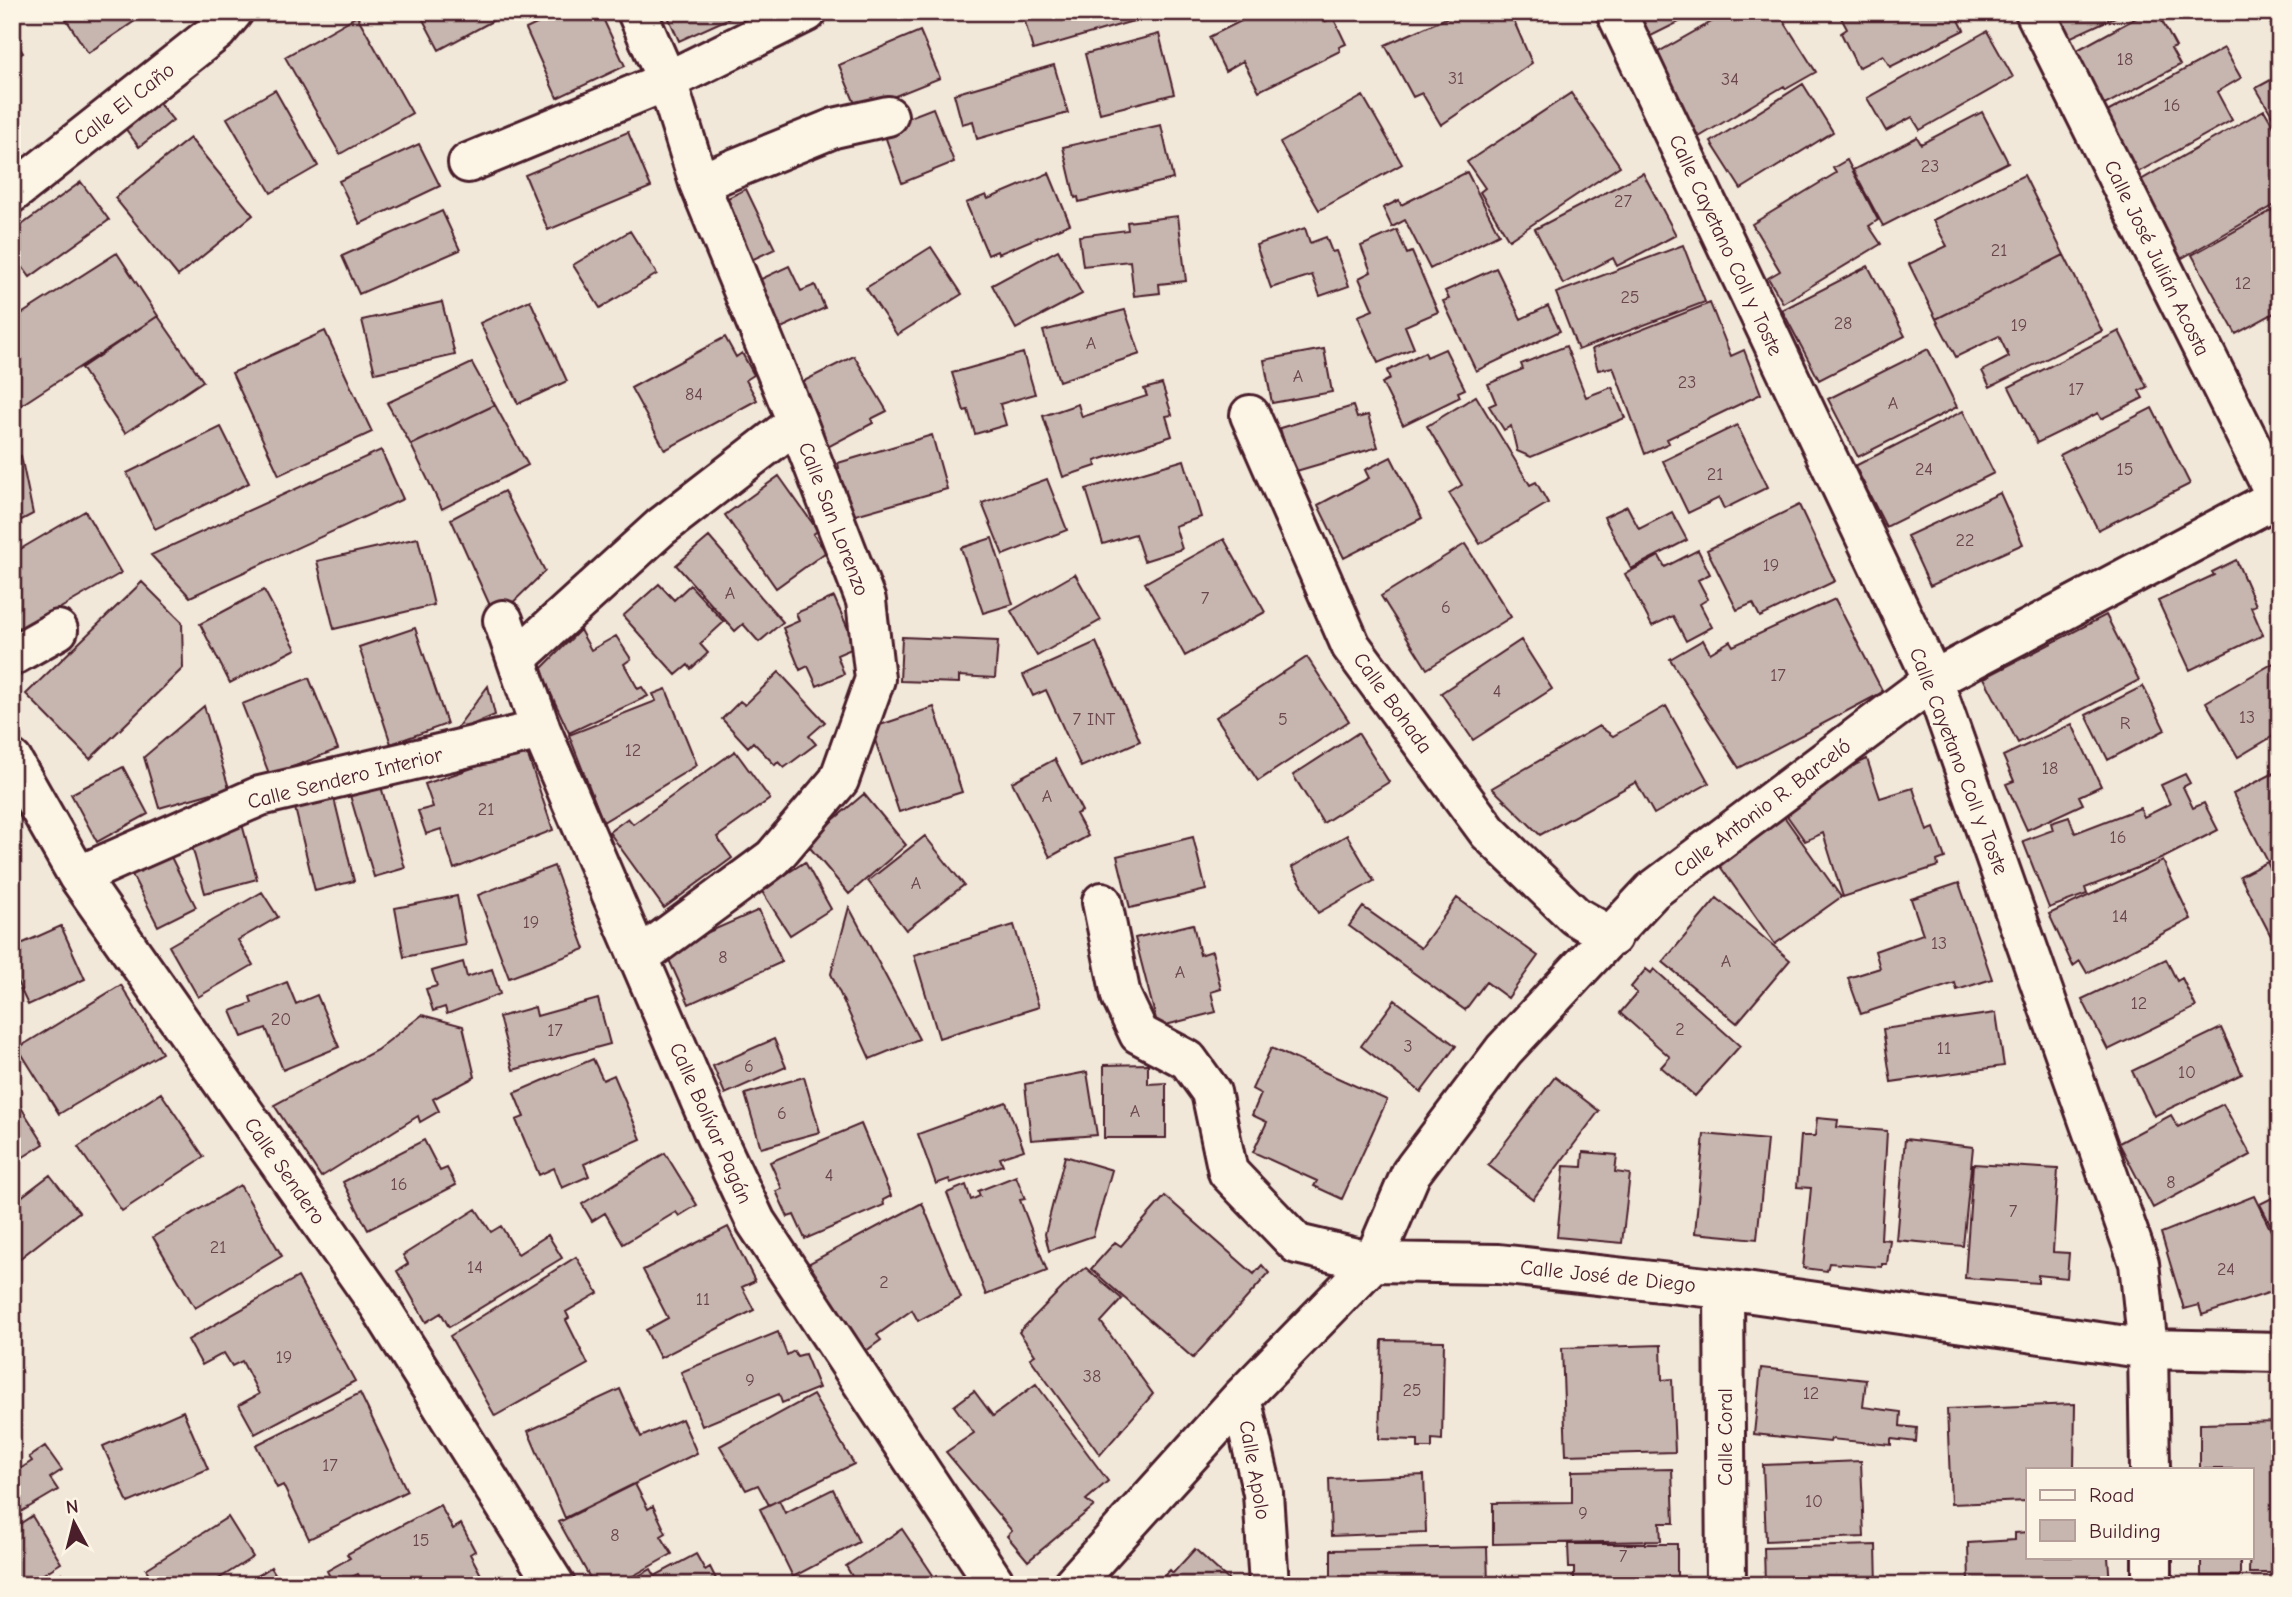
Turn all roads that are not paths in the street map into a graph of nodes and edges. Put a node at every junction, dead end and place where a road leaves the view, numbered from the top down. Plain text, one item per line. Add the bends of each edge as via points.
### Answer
1 (233, 12) edge
2 (637, 12) edge
3 (807, 12) edge
4 (1616, 12) edge
5 (2035, 12) edge
6 (667, 81) junction
7 (888, 116) dead end
8 (468, 163) dead end
9 (699, 183) junction
10 (12, 193) edge
11 (1250, 415) dead end
12 (797, 422) junction
13 (2279, 500) edge
14 (503, 620) dead end
15 (58, 630) dead end
16 (12, 656) edge
17 (517, 658) junction
18 (1933, 680) junction
19 (541, 730) junction
20 (12, 760) edge
21 (78, 876) junction
22 (1102, 902) dead end
23 (1612, 937) junction
24 (638, 957) junction
25 (1373, 1262) junction
26 (1724, 1289) junction
27 (2148, 1349) junction
28 (2280, 1352) edge
29 (1241, 1398) junction
30 (2150, 1468) edge
31 (2152, 1558) edge
32 (555, 1585) edge
33 (996, 1585) edge
34 (1072, 1585) edge
35 (1269, 1585) edge
36 (1726, 1585) edge
37 (2152, 1585) edge

1 - 10 street, Calle El Caño via 217,31
2 - 6 street, Calle San Lorenzo
3 - 6 street
4 - 18 street, Calle Cayetano Coll y Toste
5 - 13 street, Calle José Julián Acosta
6 - 8 street
6 - 9 street, Calle San Lorenzo
7 - 9 street via 834,128
9 - 12 street, Calle San Lorenzo
11 - 23 street, Calle Bohada via 1351,646 1488,832 1575,916
12 - 17 street via 661,527
12 - 24 street, Calle San Lorenzo via 866,601 875,679 839,780 773,858
13 - 18 street, Calle Antonio R. Barceló
14 - 17 street, Calle Bolívar Pagán
15 - 16 street
17 - 19 street, Calle Bolívar Pagán
18 - 23 street, Calle Antonio R. Barceló via 1652,891
18 - 27 street, Calle Cayetano Coll y Toste via 2140,1263
19 - 21 street, Calle Sendero Interior via 260,796
19 - 24 street, Calle Bolívar Pagán
20 - 21 street, Calle Sendero
21 - 32 street, Calle Sendero via 379,1305
22 - 25 street, Calle José de Diego via 1121,996 1139,1034 1188,1060 1211,1092 1228,1172 1297,1244
23 - 25 street, Calle Antonio R. Barceló via 1504,1050 1411,1173
24 - 33 street, Calle Bolívar Pagán via 756,1222
25 - 26 street, Calle José de Diego via 1498,1264
25 - 29 street
26 - 27 street, Calle José de Diego
26 - 36 street, Calle Coral
27 - 28 street, Calle José de Diego
27 - 30 street, Calle Cayetano Coll y Toste
29 - 34 street
29 - 35 street, Calle Apolo via 1263,1493
31 - 37 street

